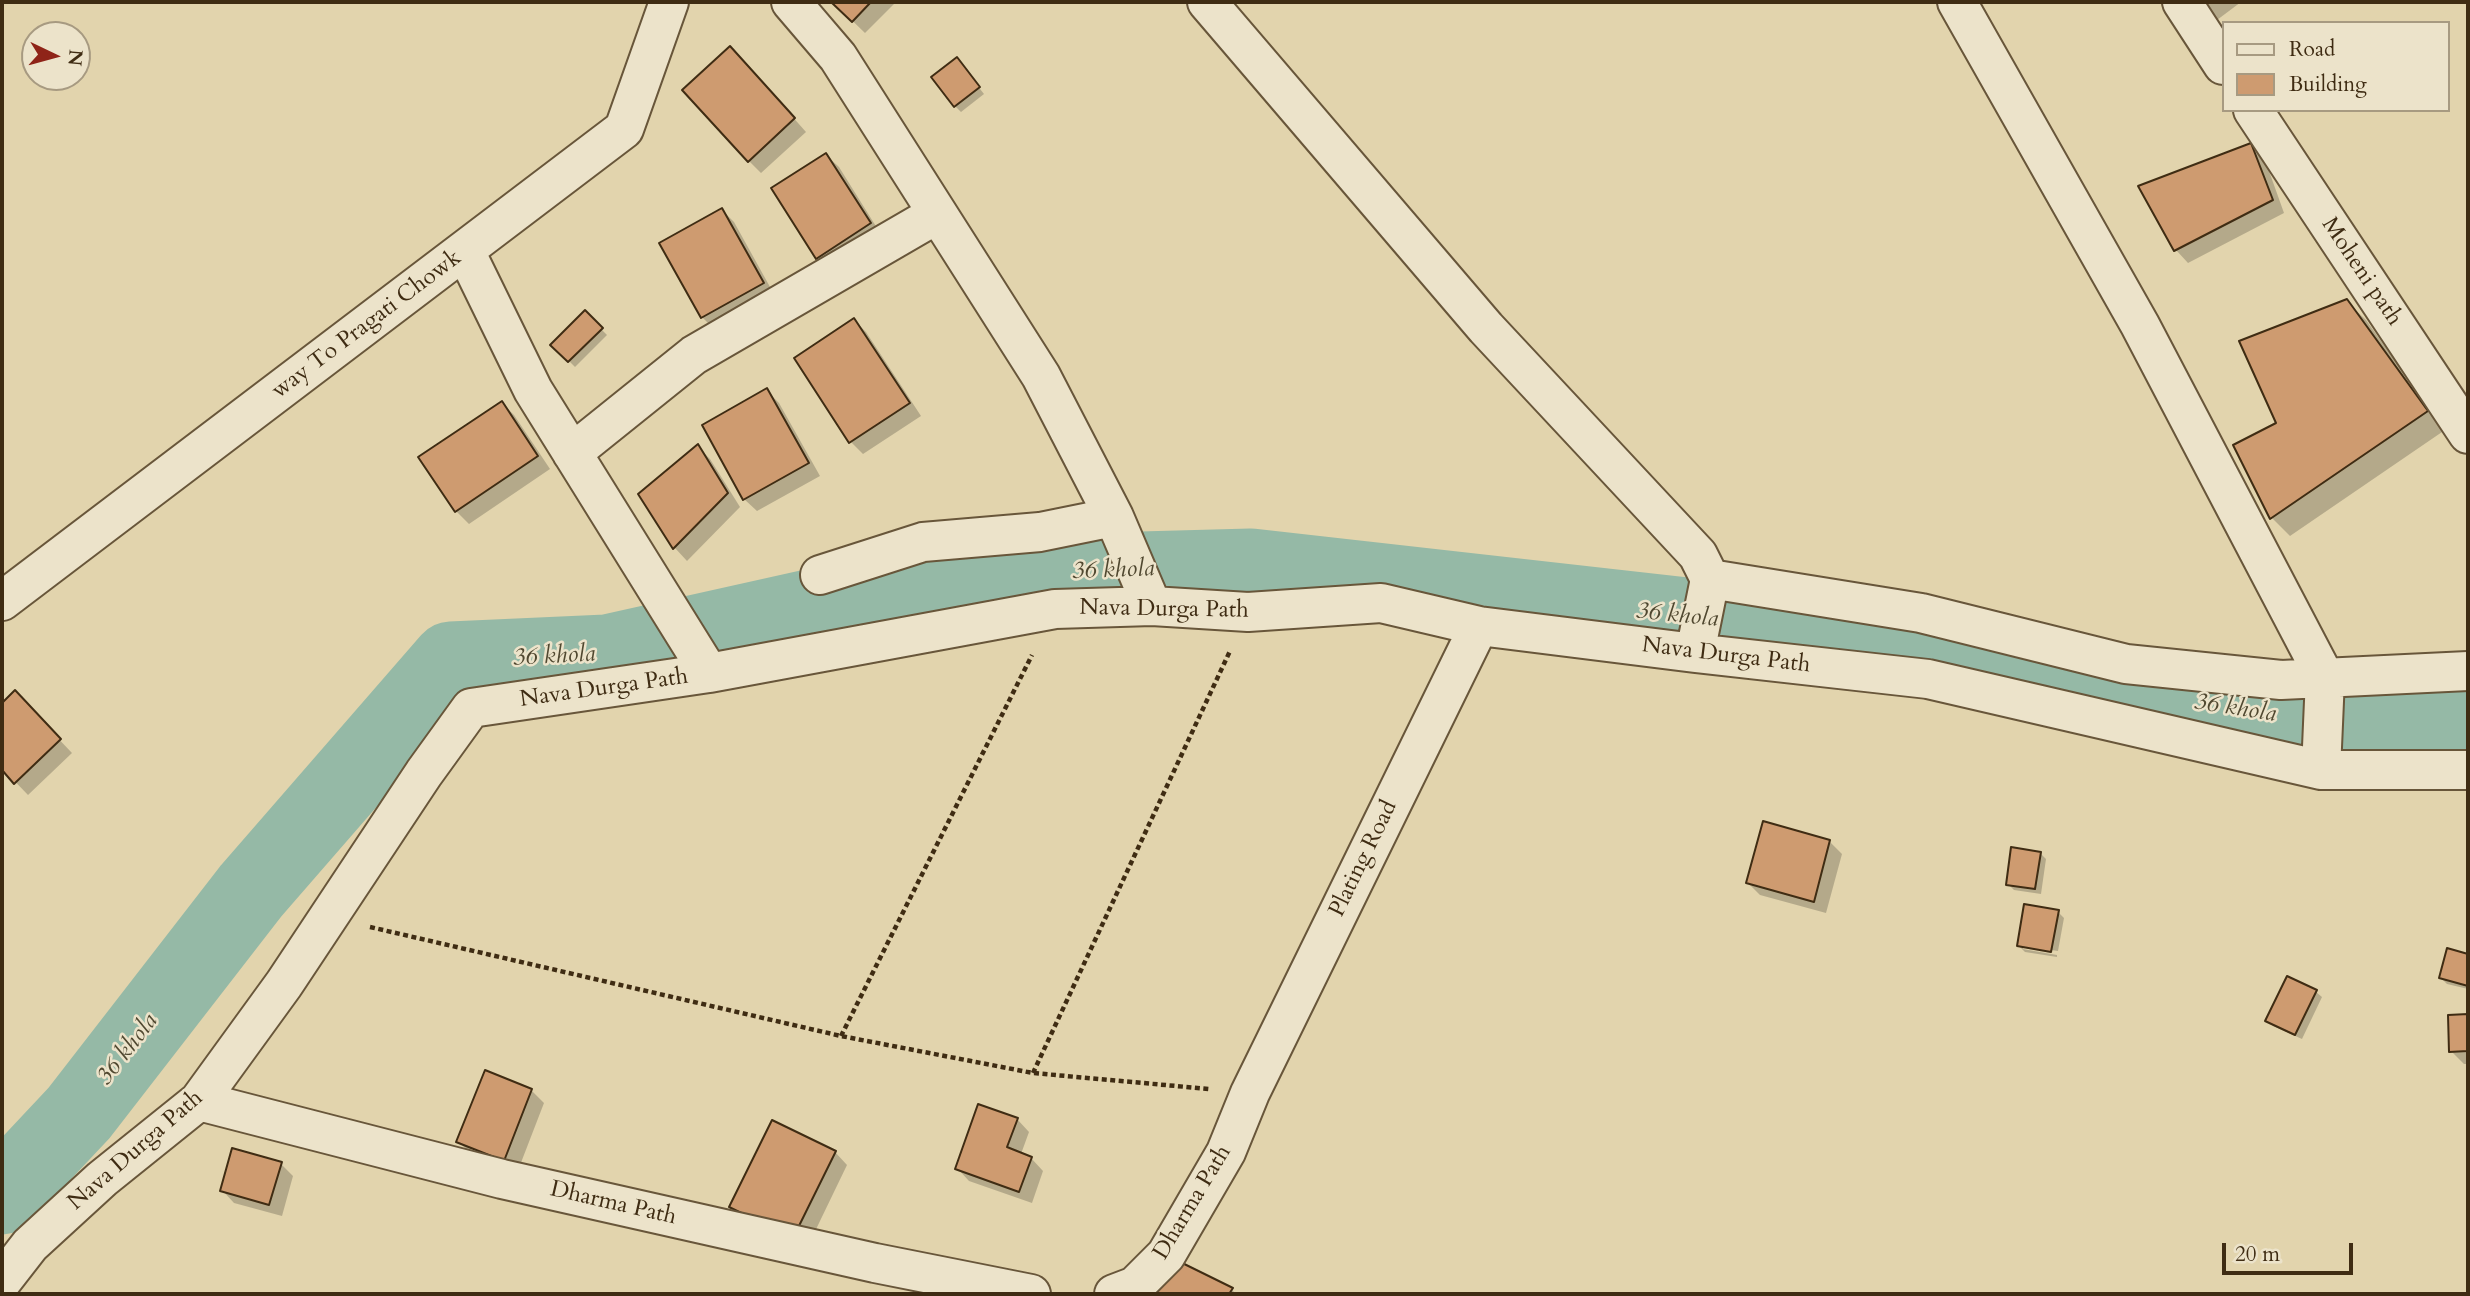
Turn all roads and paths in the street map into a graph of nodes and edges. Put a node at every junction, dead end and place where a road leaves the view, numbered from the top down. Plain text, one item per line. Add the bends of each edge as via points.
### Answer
1 (669, 2) edge
2 (791, 2) edge
3 (1207, 2) edge
4 (1957, 2) edge
5 (2182, 2) edge
6 (2222, 63) edge
7 (2254, 112) edge
8 (937, 214) junction
9 (465, 251) junction
10 (2468, 434) edge
11 (572, 453) junction
12 (1114, 517) junction
13 (820, 575) dead end
14 (1710, 579) junction
15 (2, 601) edge
16 (1152, 606) junction
17 (1055, 609) junction
18 (1248, 612) junction
19 (1479, 626) junction
20 (1695, 653) junction
21 (2468, 671) edge
22 (709, 673) junction
23 (2325, 678) junction
24 (2321, 770) junction
25 (2468, 770) edge
26 (328, 918) junction
27 (841, 1036) junction
28 (1034, 1073) junction
29 (1250, 1093) junction
30 (199, 1101) junction
31 (2, 1281) edge
32 (1031, 1294) edge
33 (1114, 1294) edge

1 - 9 street, way To Pragati Chowk via 624,129
2 - 8 street via 838,57
3 - 14 street via 1486,328 1698,555
4 - 23 street via 2140,325
5 - 6 street
7 - 10 street, Moheni path
8 - 11 street via 694,355
8 - 12 street via 1041,376
9 - 11 street via 533,390
9 - 15 street, way To Pragati Chowk
11 - 22 street
12 - 13 street via 1040,532 923,542
12 - 16 street
14 - 20 street
14 - 23 street via 1921,613 2126,664 2281,680
16 - 17 street, Nava Durga Path
16 - 18 street, Nava Durga Path
17 - 22 street, Nava Durga Path
17 - 27 path
18 - 19 street, Nava Durga Path via 1381,603
18 - 28 path
19 - 20 street, Nava Durga Path
19 - 29 street, Plating Road
20 - 24 street, Nava Durga Path via 1928,679
21 - 23 street
22 - 26 street, Nava Durga Path via 471,708
23 - 24 street
24 - 25 street, Nava Durga Path
26 - 27 path
26 - 30 street, Nava Durga Path
27 - 28 path
28 - 29 path
29 - 33 street, Dharma Path via 1226,1152 1166,1255 1135,1286
30 - 31 street, Nava Durga Path via 71,1207 30,1245
30 - 32 street, Dharma Path via 502,1179

